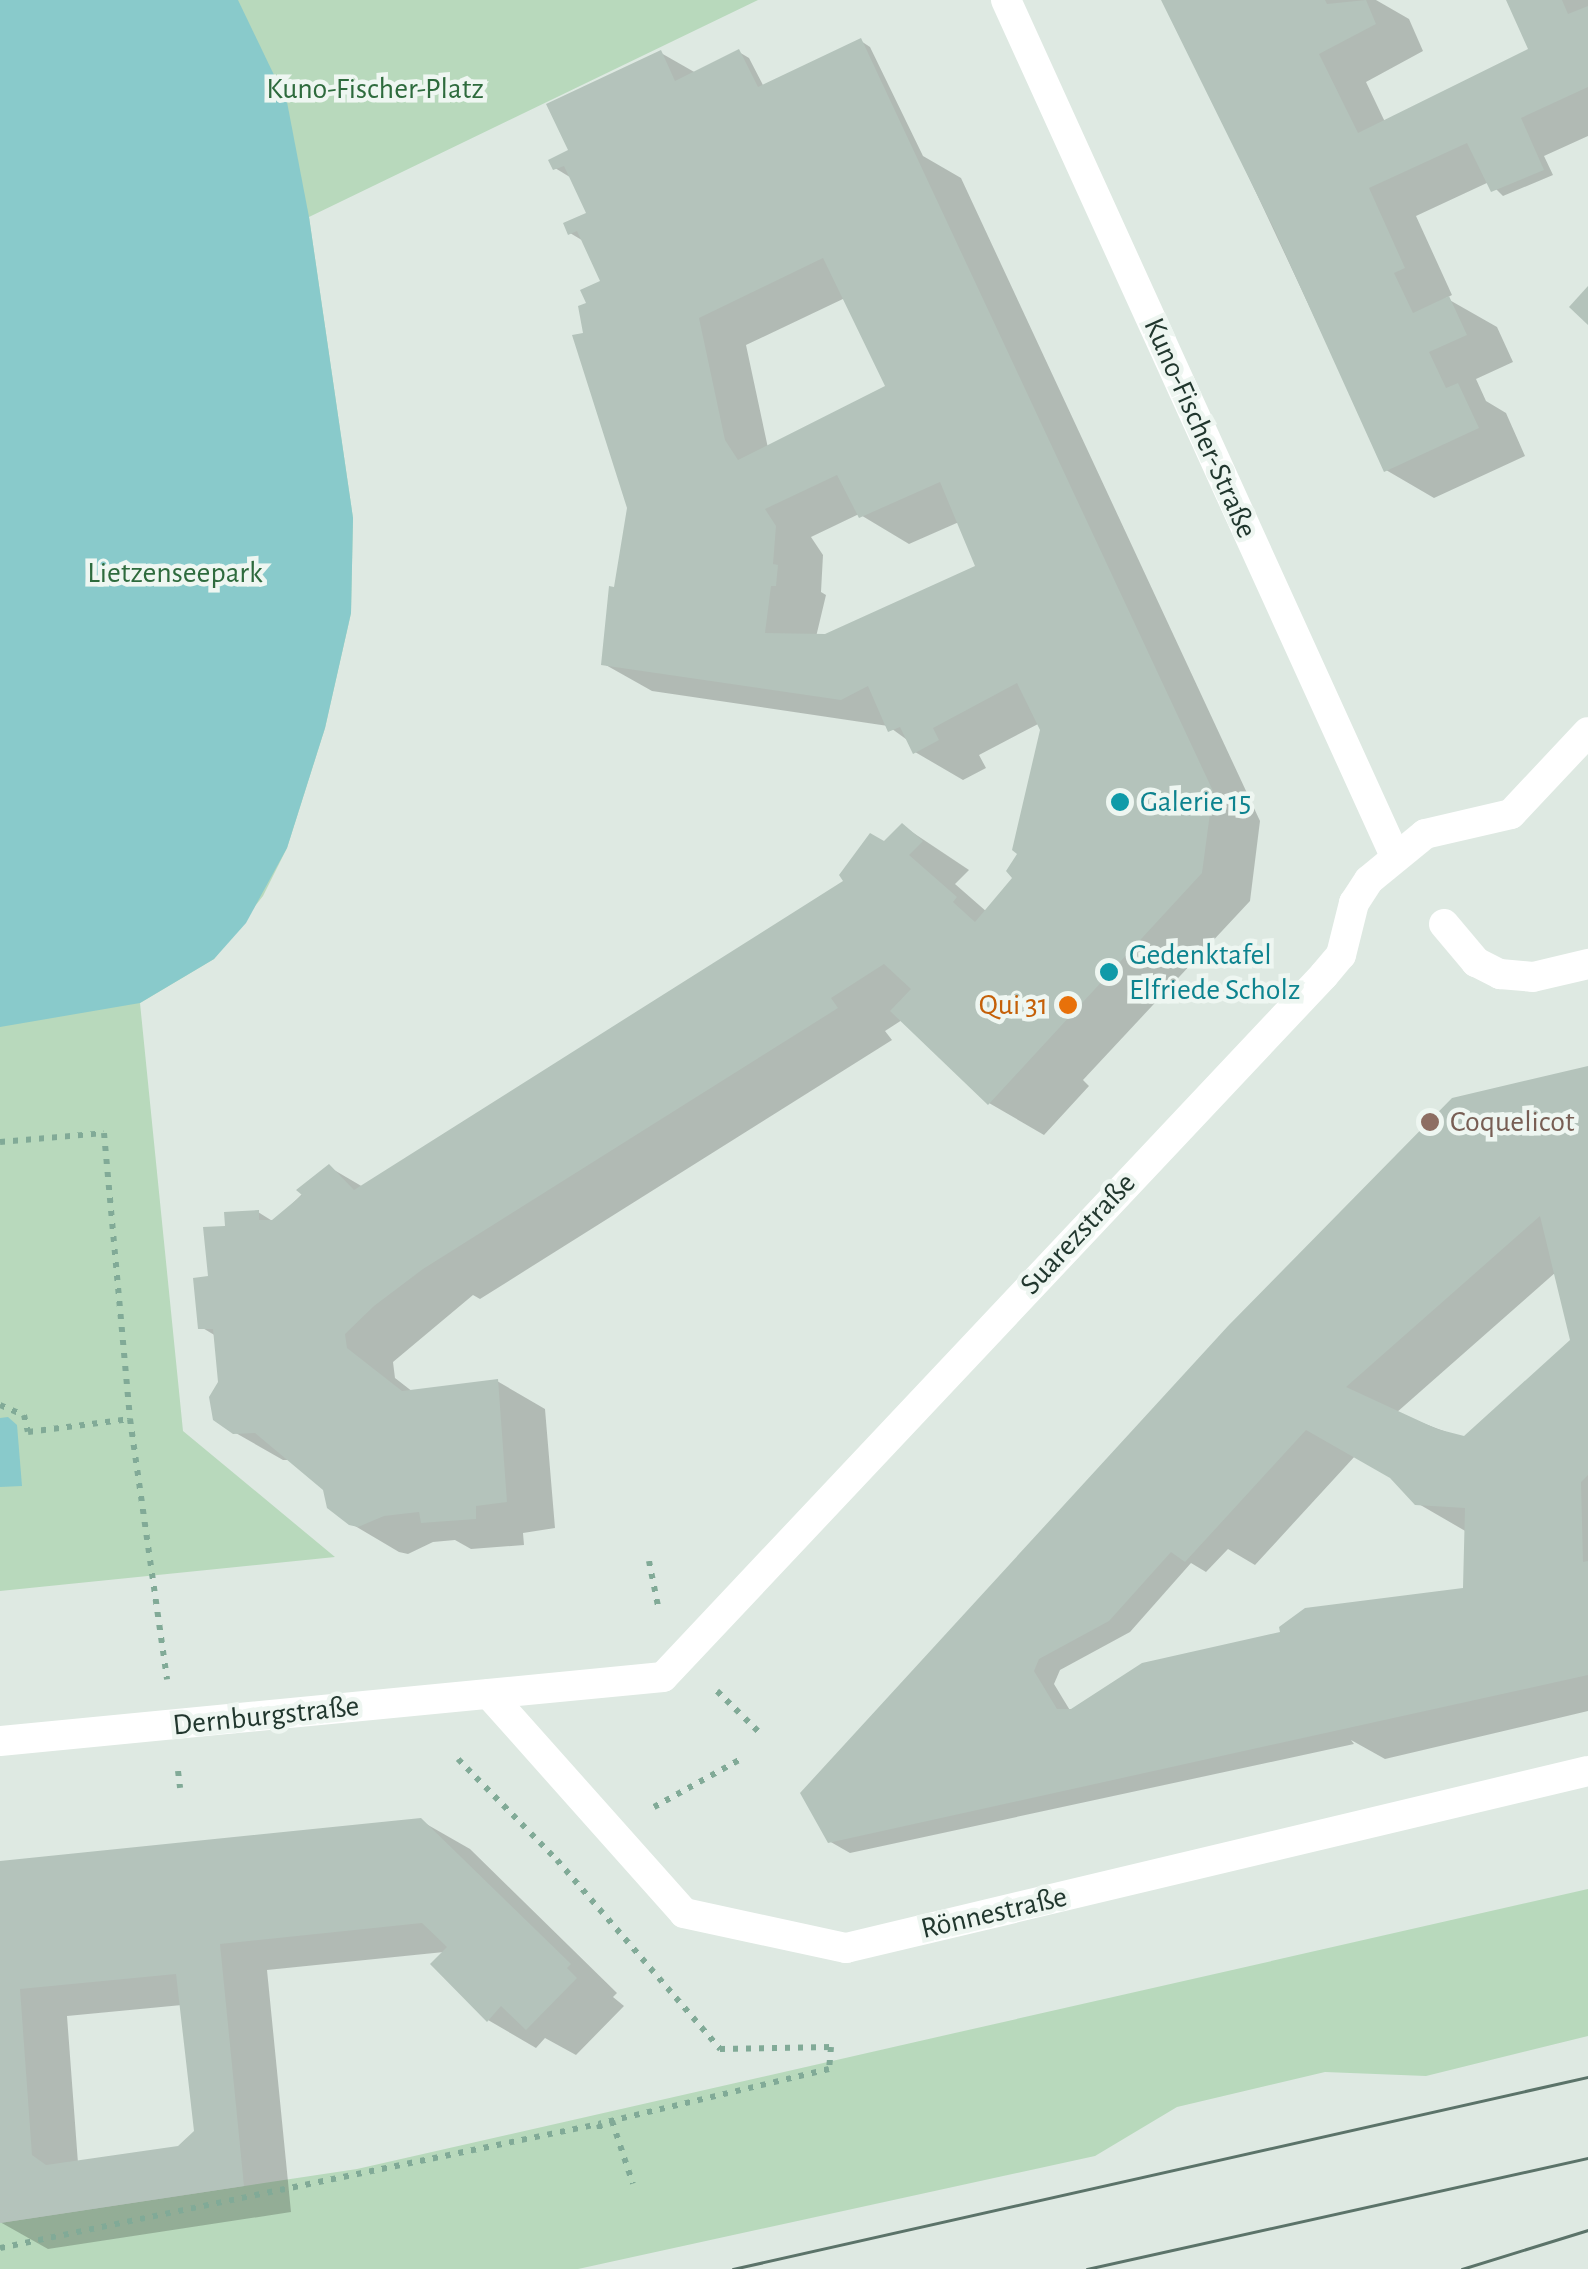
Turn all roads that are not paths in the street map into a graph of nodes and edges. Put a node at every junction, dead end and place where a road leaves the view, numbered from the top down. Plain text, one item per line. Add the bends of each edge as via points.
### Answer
1 (1006, 0) edge
2 (1588, 732) edge
3 (1395, 856) junction
4 (1444, 924) dead end
5 (1588, 964) edge
6 (532, 1690) joint
7 (489, 1694) junction
8 (0, 1740) edge
9 (1588, 1771) edge

1 - 3 street, Kuno-Fischer-Straße
2 - 3 street, Suarezstraße via 1511,814 1425,834
3 - 6 street, Suarezstraße via 1354,903 1342,955 663,1677
4 - 5 street via 1476,962 1500,974 1533,977
6 - 7 street, Dernburgstraße
7 - 8 street, Dernburgstraße
7 - 9 street, Rönnestraße via 684,1913 846,1948

